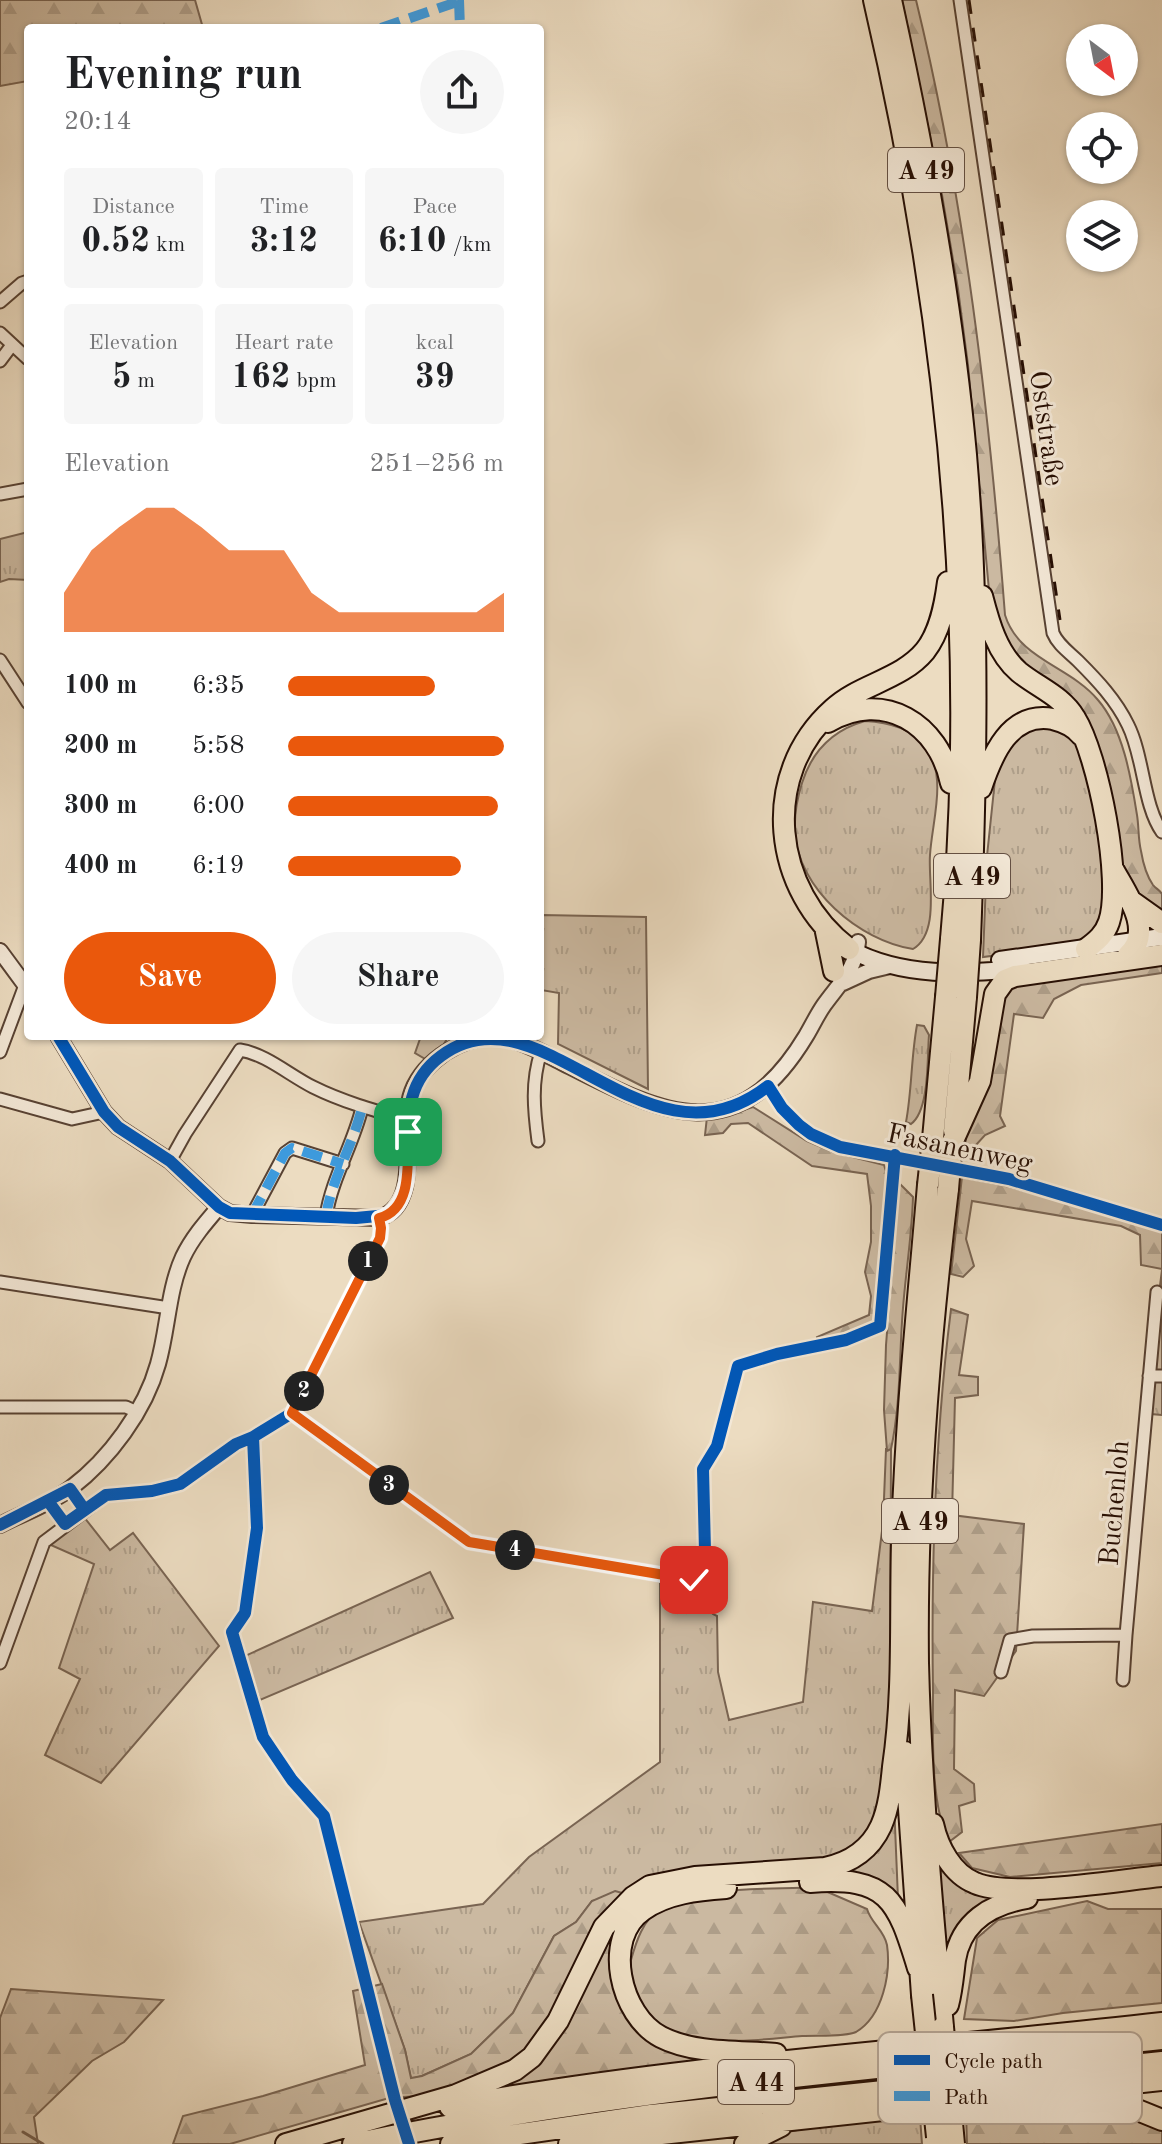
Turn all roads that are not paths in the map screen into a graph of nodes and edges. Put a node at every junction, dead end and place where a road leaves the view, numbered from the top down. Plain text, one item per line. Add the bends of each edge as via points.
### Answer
1 (874, 0) edge
2 (891, 0) edge
3 (960, 0) edge
4 (24, 282) edge
5 (0, 302) edge
6 (0, 333) edge
7 (12, 345) junction
8 (24, 356) edge
9 (0, 361) edge
10 (24, 490) edge
11 (0, 494) edge
12 (962, 532) junction
13 (0, 660) edge
14 (24, 697) edge
15 (812, 734) junction
16 (1086, 742) junction
17 (975, 811) junction
18 (1162, 832) edge
19 (957, 846) junction
20 (1113, 869) junction
21 (1131, 901) junction
22 (811, 907) junction
23 (1162, 923) edge
24 (825, 927) junction
25 (1162, 937) edge
26 (961, 940) junction
27 (1133, 947) junction
28 (855, 948) junction
29 (1086, 949) junction
30 (0, 951) edge
31 (1162, 952) edge
32 (890, 966) junction
33 (837, 978) junction
34 (24, 984) edge
35 (24, 992) edge
36 (60, 1040) edge
37 (234, 1040) edge
38 (462, 1040) edge
39 (510, 1040) edge
40 (240, 1050) junction
41 (0, 1052) edge
42 (541, 1052) junction
43 (768, 1086) junction
44 (0, 1099) edge
45 (362, 1108) junction
46 (104, 1112) junction
47 (408, 1120) junction
48 (538, 1141) dead end
49 (943, 1141) junction
50 (170, 1161) junction
51 (343, 1164) junction
52 (938, 1187) junction
53 (219, 1207) junction
54 (252, 1215) junction
55 (326, 1216) junction
56 (379, 1218) junction
57 (1162, 1225) edge
58 (0, 1282) edge
59 (1157, 1292) dead end
60 (169, 1308) junction
61 (1149, 1376) junction
62 (1162, 1376) edge
63 (0, 1407) edge
64 (137, 1412) junction
65 (292, 1413) junction
66 (253, 1437) junction
67 (70, 1489) junction
68 (48, 1501) junction
69 (84, 1509) junction
70 (65, 1524) junction
71 (0, 1525) edge
72 (694, 1580) dead end
73 (232, 1632) dead end
74 (1126, 1635) junction
75 (0, 1663) edge
76 (1001, 1672) dead end
77 (1123, 1680) dead end
78 (902, 1684) junction
79 (923, 1753) junction
80 (1162, 1876) edge
81 (1162, 1886) edge
82 (918, 1968) junction
83 (938, 1995) junction
84 (1162, 2023) edge
85 (939, 2032) edge
86 (943, 2032) edge
87 (1071, 2032) edge
88 (1162, 2039) edge
89 (1142, 2041) edge
90 (878, 2051) edge
91 (820, 2057) junction
92 (1162, 2062) edge
93 (1142, 2064) edge
94 (878, 2069) edge
95 (1162, 2080) edge
96 (1142, 2082) edge
97 (878, 2091) edge
98 (878, 2110) edge
99 (1142, 2112) edge
100 (825, 2115) junction
101 (1162, 2120) edge
102 (364, 2122) junction
103 (286, 2144) edge
104 (353, 2144) edge
105 (451, 2144) edge
106 (569, 2144) edge
107 (745, 2144) edge

1 - 12 highway, A 49 via 910,172
2 - 12 highway, A 49 via 950,312 966,455
3 - 18 street, Oststraße via 1053,633 1127,723
4 - 5 street
6 - 7 street
7 - 8 street
7 - 9 street
10 - 11 street
12 - 15 highway via 930,644 900,671 841,702
12 - 16 highway via 1005,655 1068,708
12 - 17 highway, A 49 via 976,667
12 - 19 highway, A 49
13 - 14 street
15 - 19 highway via 836,717 863,710 890,712 916,723 936,742 948,767
15 - 22 highway via 792,771 783,813 787,856
16 - 17 highway via 1068,723 1056,720 1035,719 1016,727 995,752
16 - 20 highway
17 - 26 highway, A 49
19 - 26 highway, A 49
20 - 21 highway
20 - 29 highway via 1109,923
21 - 23 highway
21 - 27 highway via 1139,929
22 - 24 highway
22 - 28 highway
24 - 28 highway
24 - 33 highway
25 - 27 main road
26 - 49 highway, A 49, bridge
27 - 29 main road
27 - 31 main road
27 - 32 main road via 1036,968 961,973
28 - 29 main road via 936,963
28 - 32 main road
28 - 33 street
30 - 34 street
31 - 49 highway via 1015,976 1001,983 980,1081
32 - 33 street
33 - 43 street via 791,1059
35 - 41 street
36 - 46 street
37 - 40 street
38 - 47 street via 423,1074 409,1101
39 - 42 street
40 - 45 street
40 - 50 street
42 - 43 street via 634,1099 677,1112 728,1107
42 - 48 street via 534,1074
43 - 57 street, Fasanenweg via 799,1125 840,1147 1009,1179
44 - 46 street via 72,1119
45 - 47 street
45 - 51 street
46 - 50 street
47 - 56 street via 407,1182 395,1209
49 - 52 highway, A 49, bridge
50 - 53 street
51 - 54 street via 292,1148
51 - 55 street
52 - 78 highway, A 49 via 906,1455
52 - 79 highway, A 49 via 918,1615
53 - 54 street
53 - 60 street via 183,1258
54 - 55 street
55 - 56 street
56 - 65 street via 380,1238
58 - 60 street
59 - 61 street, Buchenloh
60 - 64 street via 158,1365
61 - 62 street
61 - 74 street, Buchenloh
63 - 64 street via 126,1407
64 - 67 street via 102,1459
65 - 66 street
65 - 72 street via 469,1542
66 - 69 street via 180,1484 106,1495
66 - 73 street via 257,1528 245,1613
67 - 68 street
67 - 69 street
68 - 70 street
68 - 71 street
69 - 70 street
70 - 75 street via 44,1542
74 - 76 street via 1010,1640
74 - 77 street, Buchenloh
78 - 82 highway, A 49
78 - 102 highway via 886,1811 874,1838 858,1855 825,1868 695,1877 650,1886 604,1927 558,2021 532,2057 488,2083
79 - 80 highway via 934,1829 955,1869 977,1885 1024,1889
79 - 83 highway, A 49
81 - 83 highway via 1025,1898 991,1908 977,1917 961,1942
82 - 83 highway, A 49
82 - 91 highway via 892,1902 855,1882 703,1890 640,1912 622,1944 623,1984 641,2021 660,2036 690,2047
83 - 85 highway, A 49, bridge
83 - 86 highway, A 49, bridge
84 - 87 highway
88 - 89 highway, A 44
90 - 91 highway
91 - 102 highway via 566,2088
92 - 93 highway, A 44
94 - 104 highway, A 44 via 536,2111
95 - 96 highway
97 - 105 highway, A 44 via 666,2113
98 - 100 highway
99 - 101 highway
100 - 106 highway
100 - 107 highway via 785,2125
102 - 103 highway

